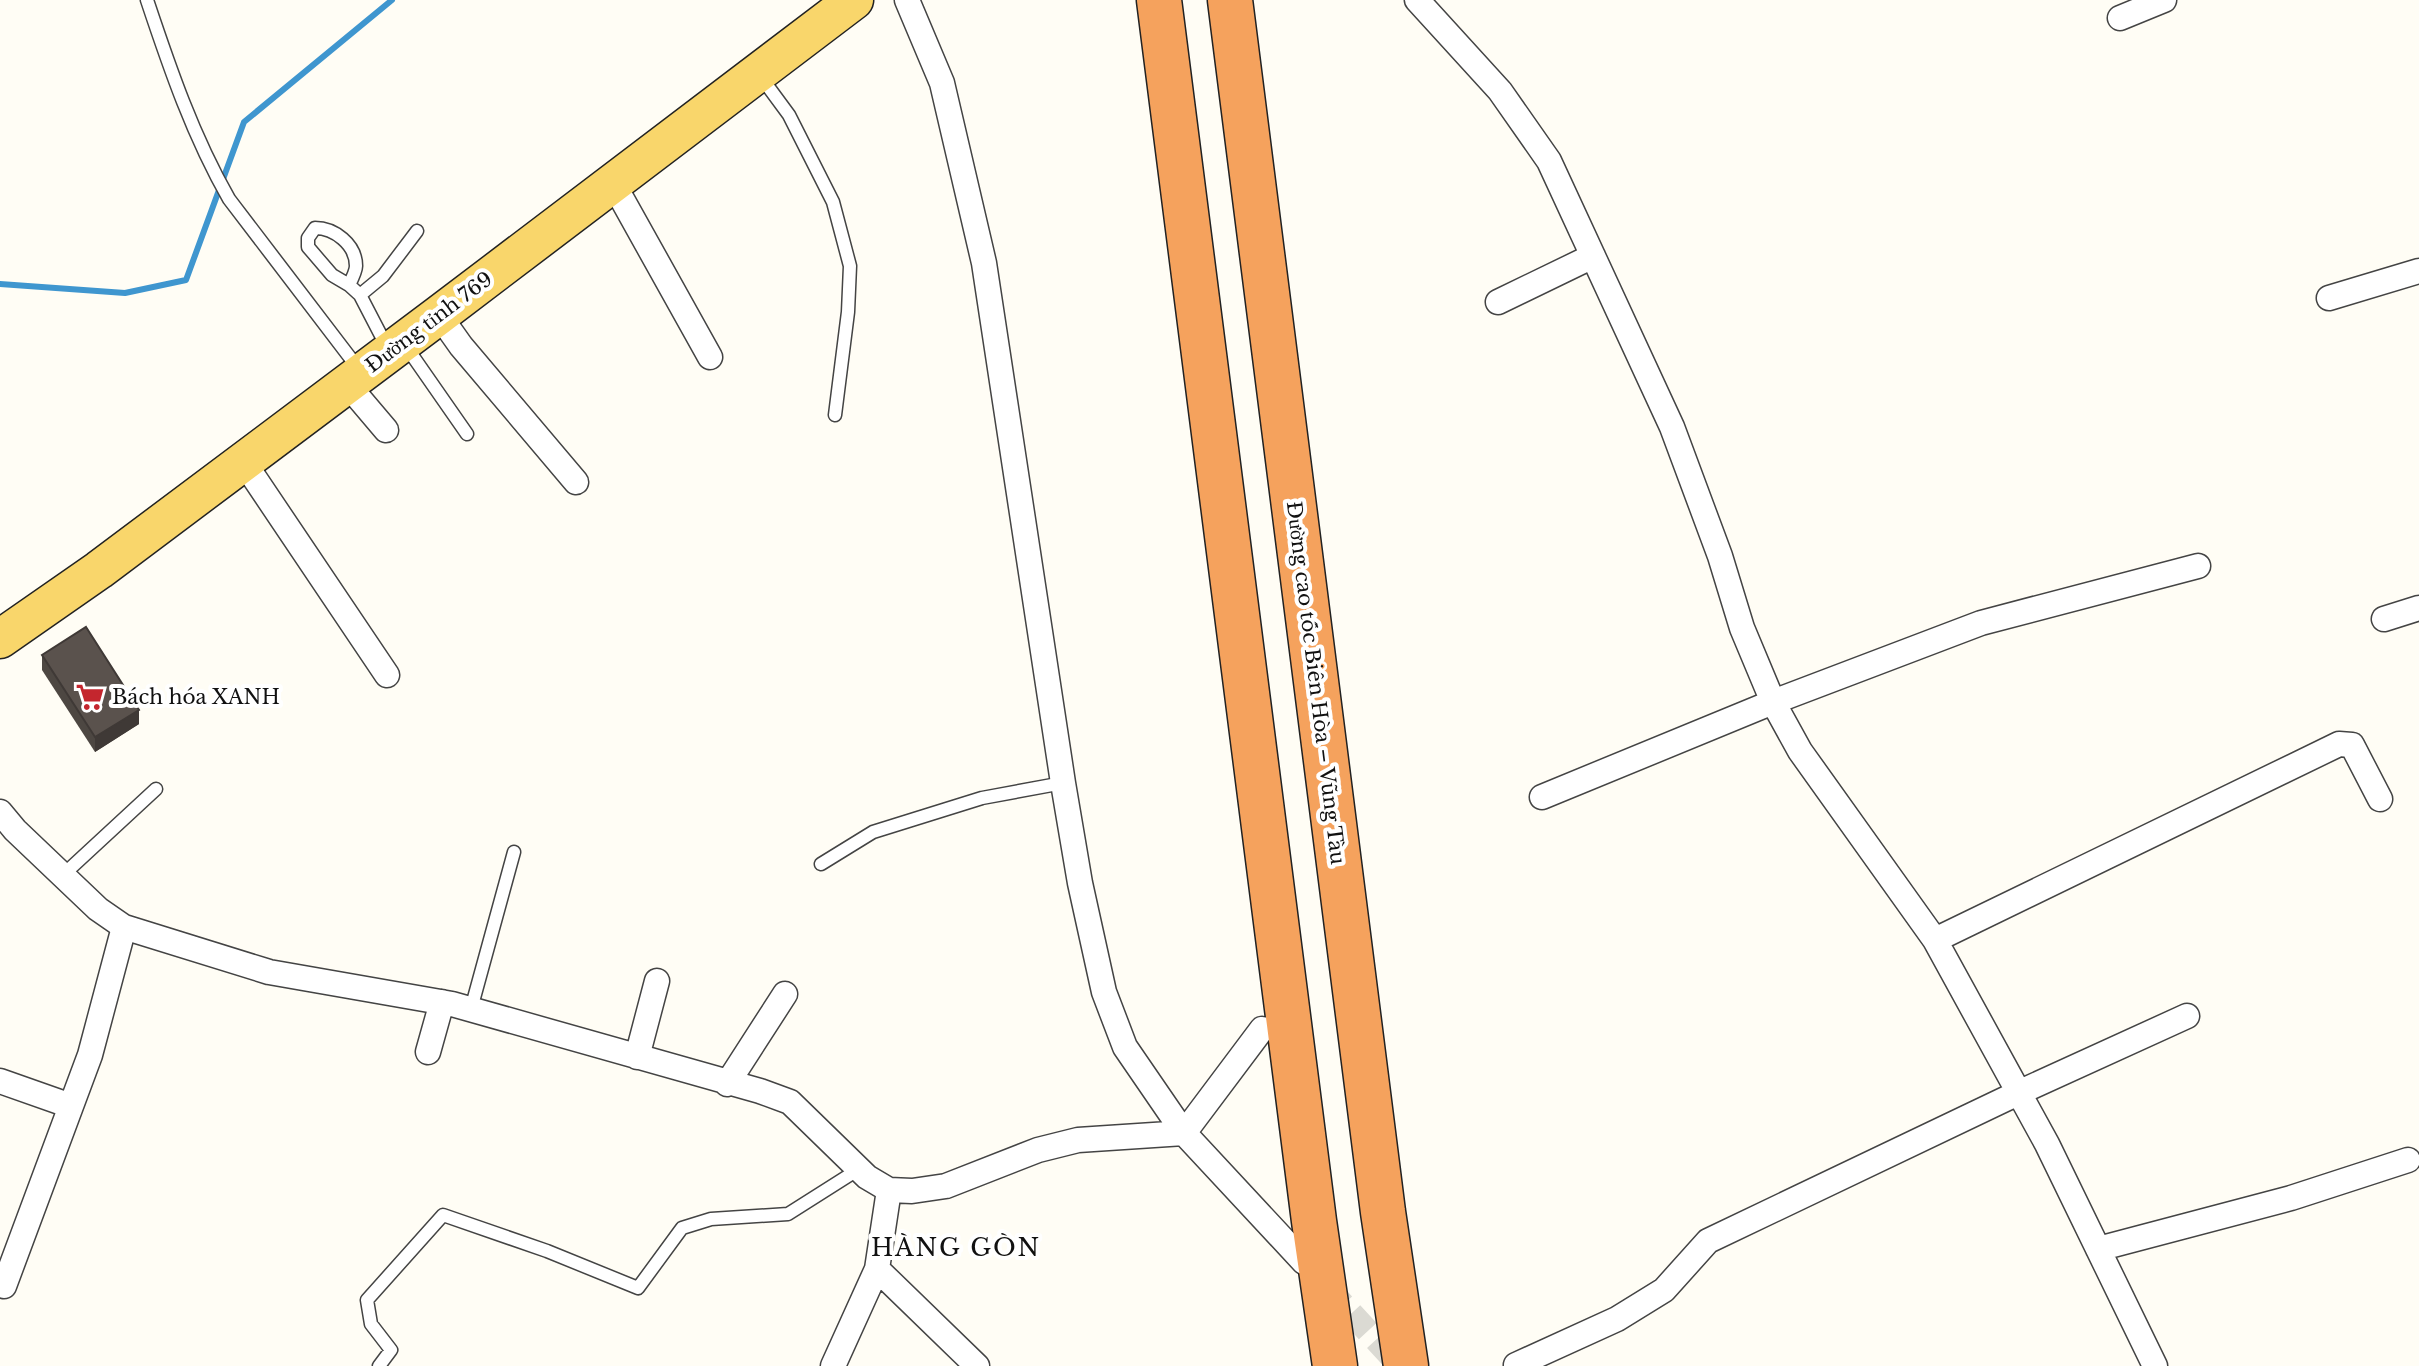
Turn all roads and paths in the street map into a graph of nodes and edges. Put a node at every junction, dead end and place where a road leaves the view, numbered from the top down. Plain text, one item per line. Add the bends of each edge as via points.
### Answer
1 (147, 0) edge
2 (854, 0) edge
3 (907, 0) edge
4 (1159, 0) edge
5 (1230, 0) edge
6 (2164, 0) edge
7 (1430, 5) edge
8 (2120, 18) dead end
9 (758, 73) junction
10 (613, 183) junction
11 (417, 231) dead end
12 (1593, 256) junction
13 (2419, 271) edge
14 (349, 285) junction
15 (360, 295) junction
16 (2329, 298) dead end
17 (1498, 302) dead end
18 (439, 315) junction
19 (710, 357) dead end
20 (375, 362) junction
21 (835, 415) dead end
22 (386, 430) dead end
23 (467, 434) dead end
24 (243, 461) junction
25 (576, 482) dead end
26 (2198, 566) dead end
27 (2419, 608) edge
28 (2384, 619) dead end
29 (0, 639) edge
30 (387, 675) dead end
31 (1773, 702) junction
32 (1063, 783) junction
33 (156, 789) dead end
34 (1542, 797) dead end
35 (2380, 799) dead end
36 (0, 812) edge
37 (514, 852) dead end
38 (821, 864) dead end
39 (63, 875) junction
40 (124, 927) junction
41 (1935, 940) junction
42 (657, 981) dead end
43 (785, 994) dead end
44 (442, 1002) junction
45 (471, 1009) junction
46 (2187, 1016) dead end
47 (1262, 1029) dead end
48 (428, 1052) dead end
49 (637, 1057) junction
50 (0, 1081) edge
51 (727, 1084) junction
52 (2018, 1093) junction
53 (71, 1106) junction
54 (1184, 1133) junction
55 (2408, 1160) dead end
56 (859, 1169) junction
57 (889, 1190) junction
58 (2098, 1249) junction
59 (1304, 1262) dead end
60 (877, 1269) junction
61 (4, 1286) dead end
62 (1516, 1365) edge
63 (379, 1366) edge
64 (833, 1366) edge
65 (977, 1366) edge
66 (1335, 1366) edge
67 (1406, 1366) edge
68 (2155, 1366) edge

1 - 20 lane via 198,142 229,199
2 - 9 main road, Đường tỉnh 769
3 - 32 street via 942,83 984,263
4 - 66 highway
5 - 67 highway, Đường cao tốc Biên Hòa – Vũng Tàu
6 - 8 street
7 - 12 street via 1549,161
9 - 10 main road, Đường tỉnh 769
9 - 21 lane via 789,115 833,202 850,266
10 - 18 main road, Đường tỉnh 769
10 - 19 street
11 - 15 lane via 383,276
12 - 17 street
12 - 31 street via 1672,427
13 - 16 street
14 - 14 lane via 332,275 308,247 315,228 328,228 353,251 356,267
14 - 15 lane
15 - 20 lane
18 - 20 main road, Đường tỉnh 769
18 - 25 street
20 - 22 street
20 - 23 lane
20 - 24 main road, Đường tỉnh 769
24 - 29 main road, Đường tỉnh 769
24 - 30 street
26 - 31 street via 1981,623
27 - 28 street
31 - 34 street
31 - 41 street via 1800,751
32 - 38 lane via 982,798 873,832
32 - 54 street via 1104,992 1125,1047
33 - 39 lane
35 - 41 street via 2352,745 2339,744
36 - 39 street
37 - 45 lane
39 - 40 street
40 - 44 street via 269,972
40 - 53 street
41 - 52 street
42 - 49 street
43 - 51 street
44 - 45 street
44 - 48 street
45 - 49 street
46 - 52 street
47 - 54 street
49 - 51 street
50 - 53 street
51 - 56 street via 790,1102
52 - 58 street
52 - 62 street via 1708,1241 1664,1290 1617,1319
53 - 61 street
54 - 57 street via 1078,1140 946,1186
54 - 59 street
55 - 58 street via 2291,1198
56 - 57 street
56 - 63 lane via 788,1214 711,1219 682,1228 638,1288 443,1215 367,1300 371,1324 391,1350
57 - 60 street
58 - 68 street
60 - 64 street
60 - 65 street

